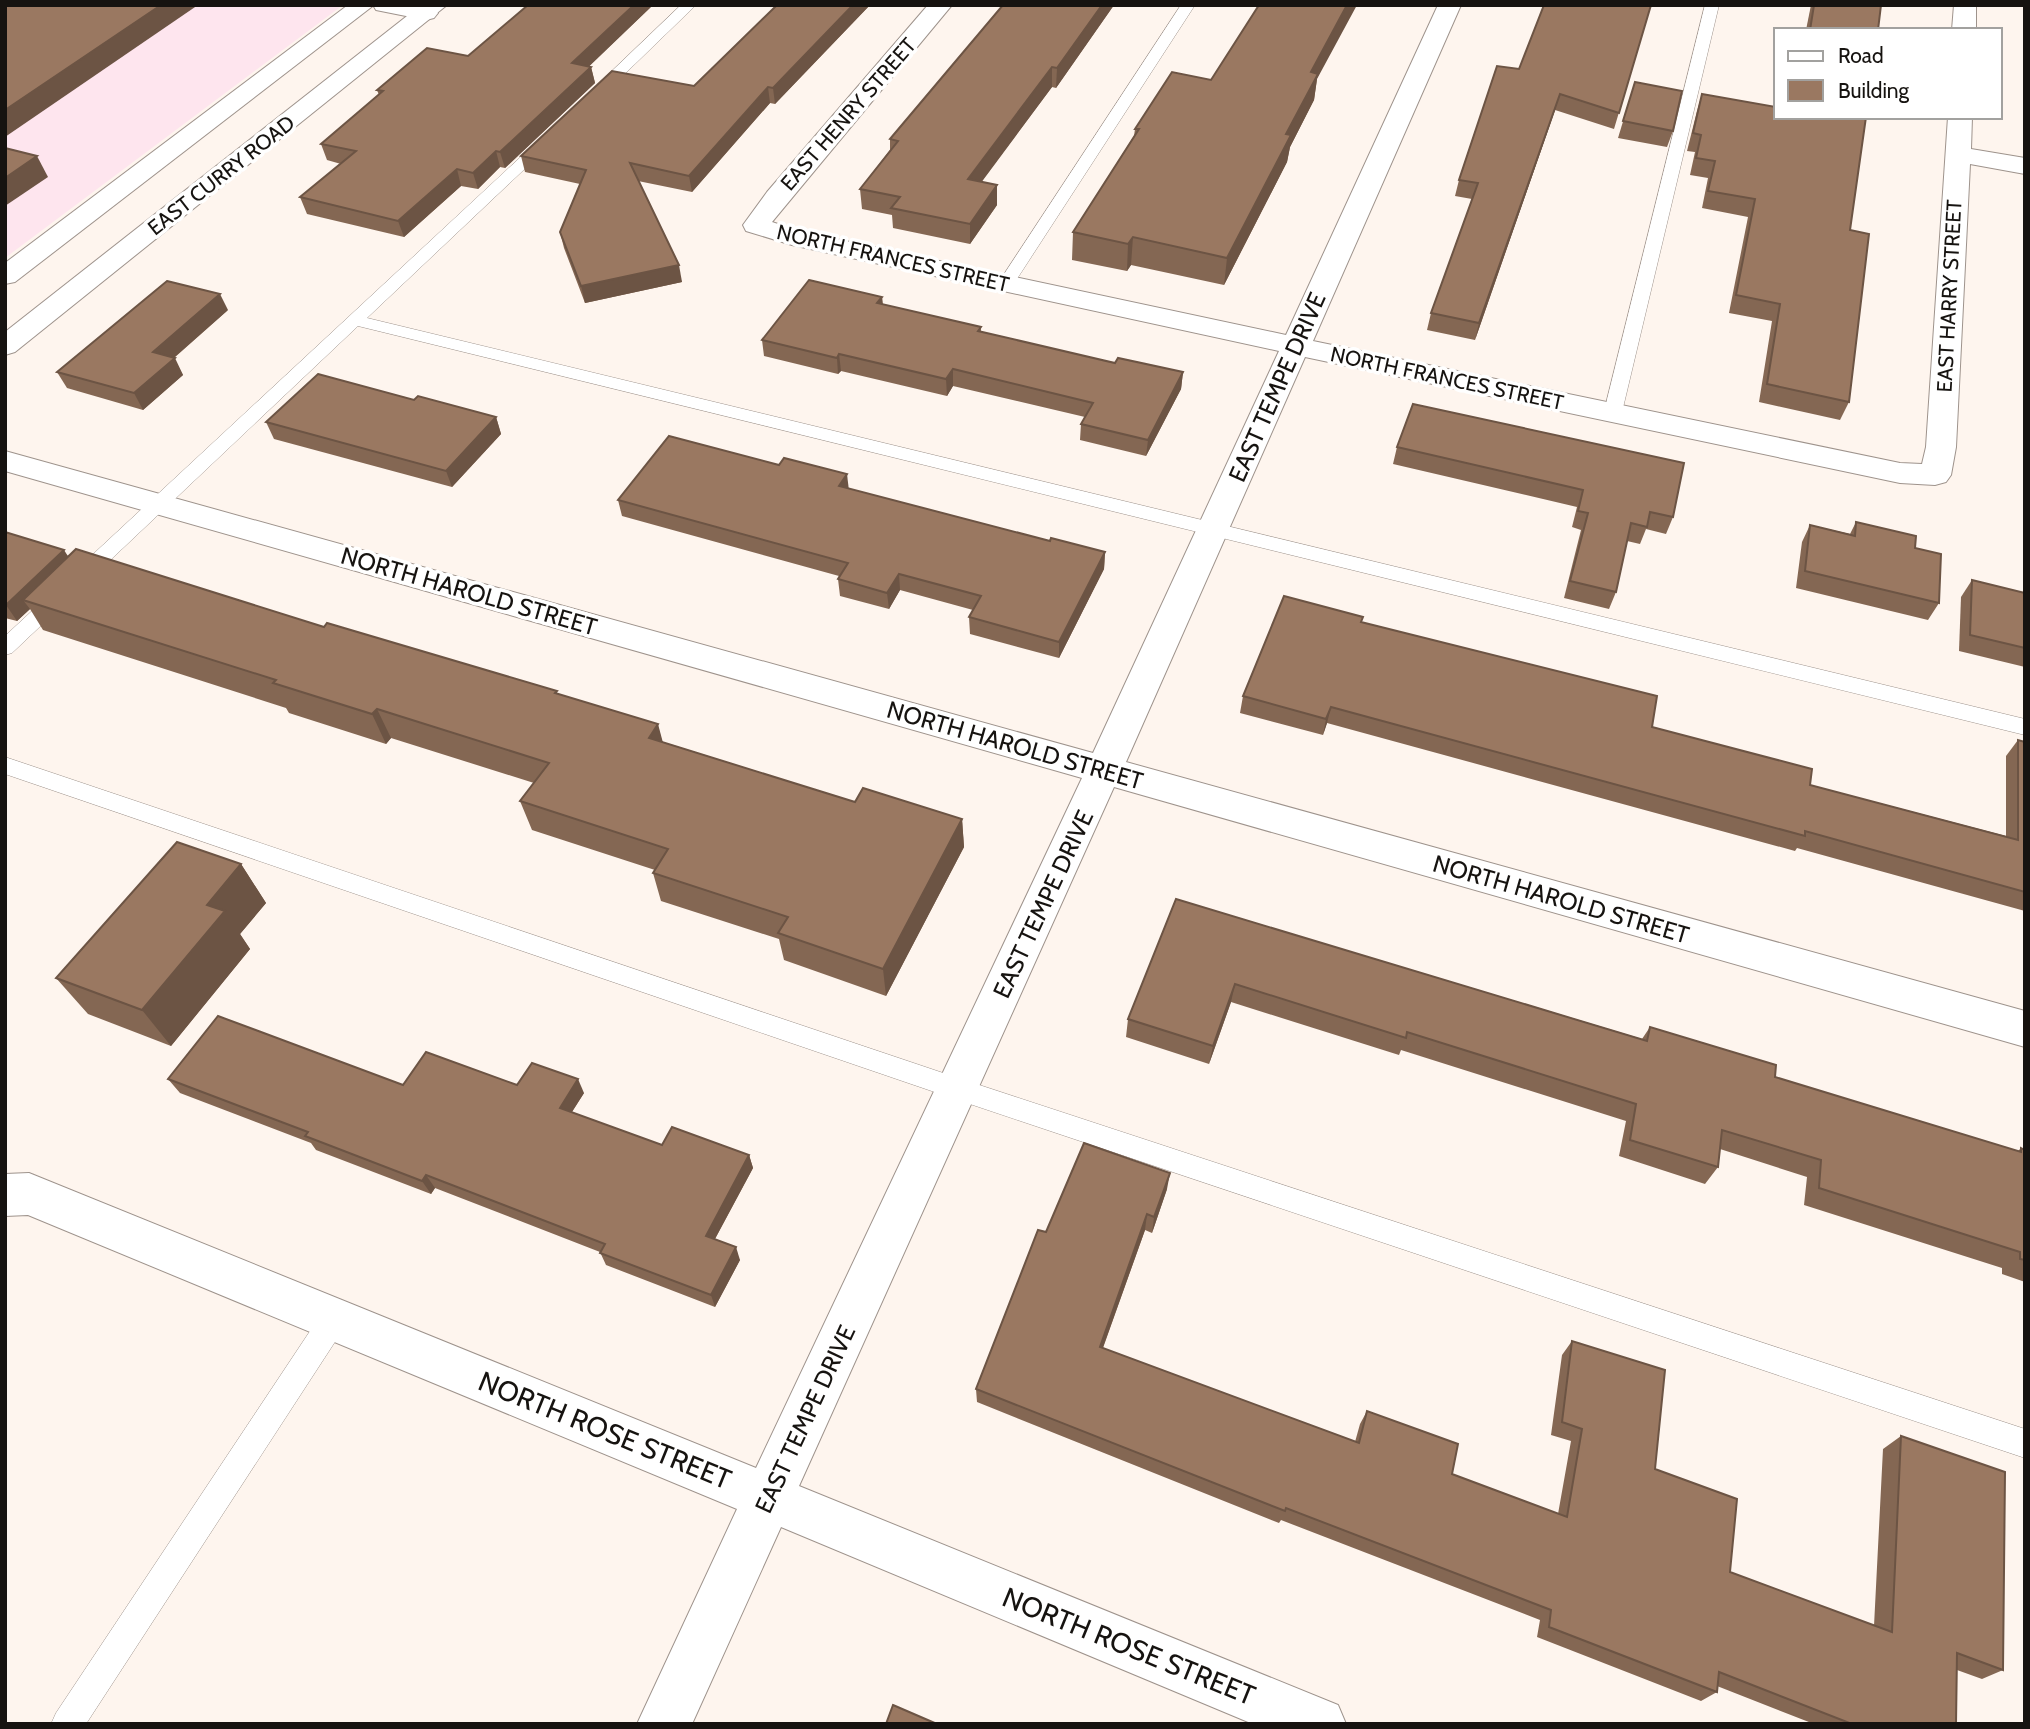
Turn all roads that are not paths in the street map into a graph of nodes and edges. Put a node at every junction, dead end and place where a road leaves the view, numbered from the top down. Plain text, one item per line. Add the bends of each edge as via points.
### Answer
1 (363, 5) edge
2 (384, 5) edge
3 (689, 5) edge
4 (941, 5) edge
5 (1188, 5) edge
6 (1450, 5) edge
7 (1712, 5) edge
8 (1965, 5) edge
9 (431, 9) edge
10 (1964, 28) edge
11 (589, 101) edge
12 (1960, 119) edge
13 (558, 130) edge
14 (1956, 154) junction
15 (2025, 166) edge
16 (756, 225) joint
17 (5, 276) edge
18 (1004, 285) junction
19 (357, 321) junction
20 (5, 346) edge
21 (1294, 346) junction
22 (1613, 412) junction
23 (5, 461) edge
24 (1935, 475) joint
25 (158, 504) junction
26 (1214, 528) junction
27 (5, 648) edge
28 (2025, 727) edge
29 (5, 765) edge
30 (1104, 770) junction
31 (2025, 1029) edge
32 (958, 1089) junction
33 (5, 1195) edge
34 (334, 1319) junction
35 (2025, 1444) edge
36 (768, 1498) junction
37 (1293, 1719) edge
38 (67, 1724) edge
39 (664, 1724) edge

1 - 17 street, EAST CURRY ROAD
2 - 9 street
3 - 11 lane
4 - 16 street, EAST HENRY STREET
5 - 18 lane
6 - 21 street, EAST TEMPE DRIVE
7 - 22 lane
8 - 10 street
9 - 20 street, EAST CURRY ROAD
12 - 14 street, EAST HARRY STREET
13 - 19 lane
14 - 15 street
14 - 24 street, EAST HARRY STREET via 1941,447
16 - 18 street, NORTH FRANCES STREET
18 - 21 street, NORTH FRANCES STREET
19 - 25 lane
19 - 26 lane
21 - 22 street, NORTH FRANCES STREET
21 - 26 street, EAST TEMPE DRIVE
22 - 24 street, NORTH FRANCES STREET via 1900,473
23 - 25 street, NORTH HAROLD STREET
25 - 27 lane
25 - 30 street, NORTH HAROLD STREET
26 - 28 lane
26 - 30 street, EAST TEMPE DRIVE
29 - 32 lane
30 - 31 street, NORTH HAROLD STREET
30 - 32 street, EAST TEMPE DRIVE
32 - 35 lane
32 - 36 street, EAST TEMPE DRIVE
33 - 34 street, NORTH ROSE STREET via 29,1194
34 - 36 street, NORTH ROSE STREET
34 - 38 lane
36 - 37 street, NORTH ROSE STREET
36 - 39 street, EAST TEMPE DRIVE

